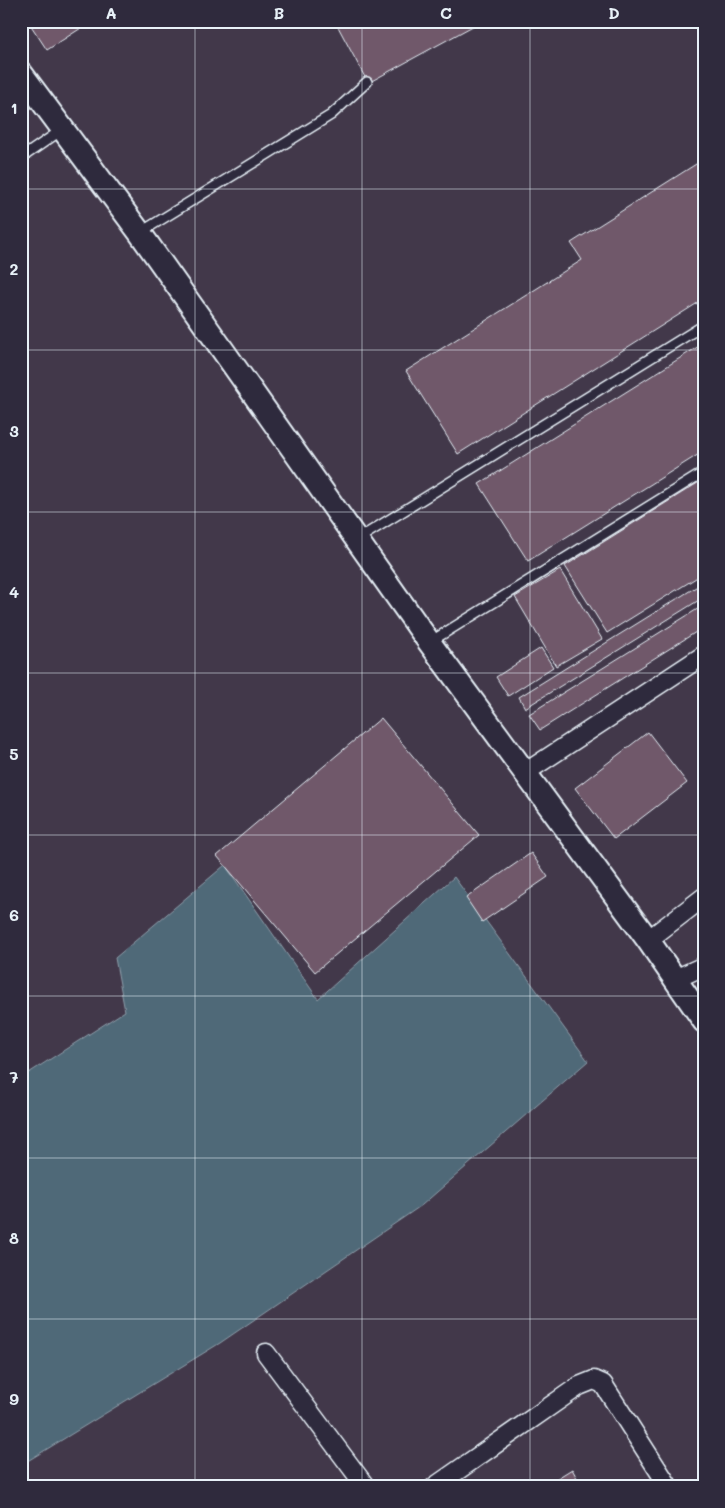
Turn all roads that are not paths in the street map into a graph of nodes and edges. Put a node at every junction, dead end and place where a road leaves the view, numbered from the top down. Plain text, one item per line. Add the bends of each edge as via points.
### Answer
1 (21, 73) edge
2 (367, 82) dead end
3 (29, 96) edge
4 (63, 129) junction
5 (21, 158) edge
6 (140, 233) junction
7 (704, 325) edge
8 (704, 472) edge
9 (358, 539) junction
10 (429, 642) junction
11 (704, 656) edge
12 (526, 772) junction
13 (704, 897) edge
14 (648, 940) junction
15 (704, 966) edge
16 (675, 979) junction
17 (704, 1021) edge
18 (266, 1352) dead end
19 (366, 1487) edge
20 (434, 1487) edge
21 (669, 1487) edge

1 - 3 street
2 - 6 lane via 331,115
3 - 4 street
4 - 5 lane
4 - 6 street
6 - 9 street
7 - 9 lane
8 - 10 lane
9 - 10 street
10 - 12 street
11 - 12 street
12 - 14 street
13 - 14 street
14 - 16 street
15 - 16 street
16 - 17 street
18 - 19 street
20 - 21 street via 579,1386 594,1380 603,1384

